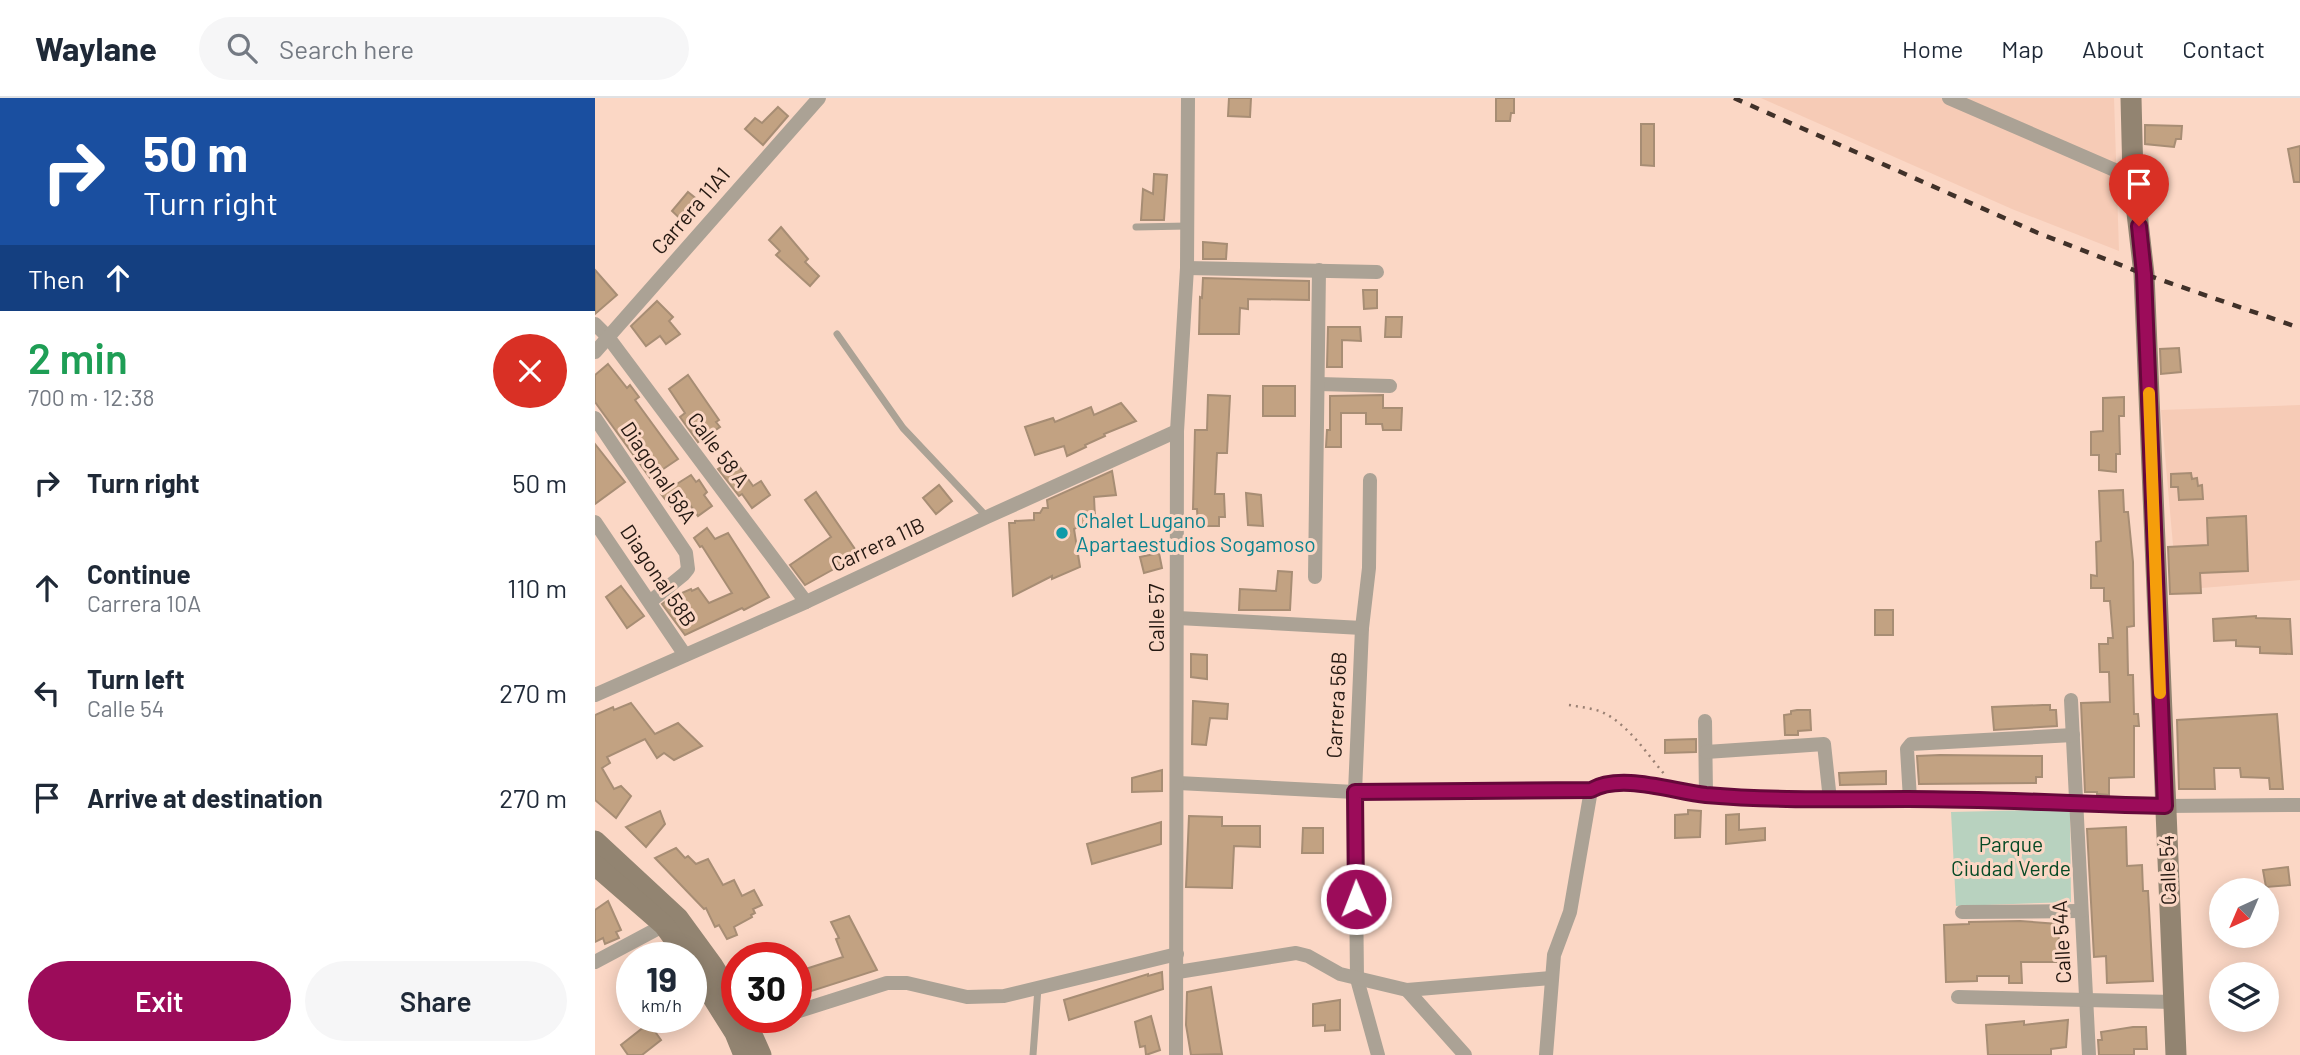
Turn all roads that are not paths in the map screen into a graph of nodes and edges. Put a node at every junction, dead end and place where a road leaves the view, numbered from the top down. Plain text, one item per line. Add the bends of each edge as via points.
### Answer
1 (819, 98) edge
2 (1188, 98) edge
3 (1949, 98) edge
4 (2131, 98) edge
5 (2133, 178) junction
6 (1187, 226) junction
7 (1136, 227) dead end
8 (1187, 268) junction
9 (1319, 270) junction
10 (1377, 272) dead end
11 (595, 324) edge
12 (837, 334) dead end
13 (608, 337) junction
14 (595, 352) edge
15 (1319, 384) junction
16 (1390, 386) dead end
17 (595, 418) edge
18 (1177, 432) junction
19 (1370, 480) dead end
20 (987, 517) junction
21 (595, 522) edge
22 (1315, 577) dead end
23 (650, 601) junction
24 (806, 603) junction
25 (1178, 618) junction
26 (1362, 628) junction
27 (685, 655) junction
28 (595, 695) edge
29 (2071, 700) dead end
30 (1705, 721) dead end
31 (2073, 735) junction
32 (1706, 752) junction
33 (1178, 783) junction
34 (1591, 790) junction
35 (1355, 792) junction
36 (1706, 795) junction
37 (1910, 799) junction
38 (1830, 800) junction
39 (2076, 804) junction
40 (2300, 805) edge
41 (2165, 806) junction
42 (595, 841) edge
43 (595, 865) edge
44 (2081, 911) junction
45 (1962, 912) dead end
46 (671, 922) junction
47 (680, 942) edge
48 (1177, 954) junction
49 (595, 961) edge
50 (1178, 972) junction
51 (721, 978) edge
52 (1551, 978) junction
53 (1357, 979) junction
54 (707, 988) edge
55 (1038, 988) junction
56 (1408, 990) junction
57 (1958, 997) dead end
58 (2086, 1001) junction
59 (2173, 1002) junction
60 (812, 1007) edge
61 (752, 1033) edge
62 (744, 1055) edge
63 (761, 1055) edge
64 (1033, 1055) edge
65 (1176, 1055) edge
66 (1378, 1055) edge
67 (1465, 1055) edge
68 (1546, 1055) edge
69 (2089, 1055) edge
70 (2176, 1055) edge

1 - 13 street, Carrera 11A1
2 - 6 street, Calle 57
3 - 5 street
4 - 5 street, Calle 54
5 - 41 street, Calle 54 via 2144,274
6 - 7 lane
6 - 8 street, Calle 57
8 - 9 street
8 - 18 street, Calle 57
9 - 10 street
9 - 15 street
11 - 13 street, Calle 58 A
12 - 20 lane via 903,428
13 - 14 street, Carrera 11A1
13 - 24 street, Calle 58 A
15 - 16 street
15 - 22 street
17 - 23 street, Diagonal 58A via 686,553 688,569
18 - 20 street, Carrera 11B
18 - 25 street, Calle 57
19 - 26 street, Carrera 56B via 1369,568
20 - 24 street, Carrera 11B
21 - 23 street, Diagonal 58B
23 - 27 street, Diagonal 58B
24 - 27 street, Carrera 11B
25 - 26 street
25 - 33 street, Calle 57
26 - 35 street, Carrera 56B
27 - 28 street, Carrera 11B
29 - 31 street, Calle 54A
30 - 32 street
31 - 37 street via 1911,744 1907,749
31 - 39 street, Calle 54A
32 - 36 street
32 - 38 street via 1824,744
33 - 35 street
33 - 48 street, Calle 57
34 - 35 street
34 - 36 street via 1619,782
34 - 52 street via 1570,912
35 - 53 street, Carrera 56B
36 - 38 street
37 - 38 street
37 - 39 street
39 - 41 street
39 - 44 street, Calle 54A
40 - 41 street
41 - 59 street, Calle 54
42 - 46 street
43 - 46 street
44 - 45 street
44 - 58 street, Calle 54A
46 - 47 street
46 - 49 street
46 - 51 street
48 - 50 street, Calle 57
48 - 55 street
50 - 53 street via 1296,953
50 - 65 street, Calle 57
52 - 56 street
52 - 68 street
53 - 56 street
53 - 66 street, Carrera 56B
54 - 62 street
55 - 60 street via 1004,996 967,997 896,982
55 - 64 lane
56 - 67 street
57 - 58 street
58 - 59 street
58 - 69 street, Calle 54A
59 - 70 street, Calle 54
61 - 63 street

